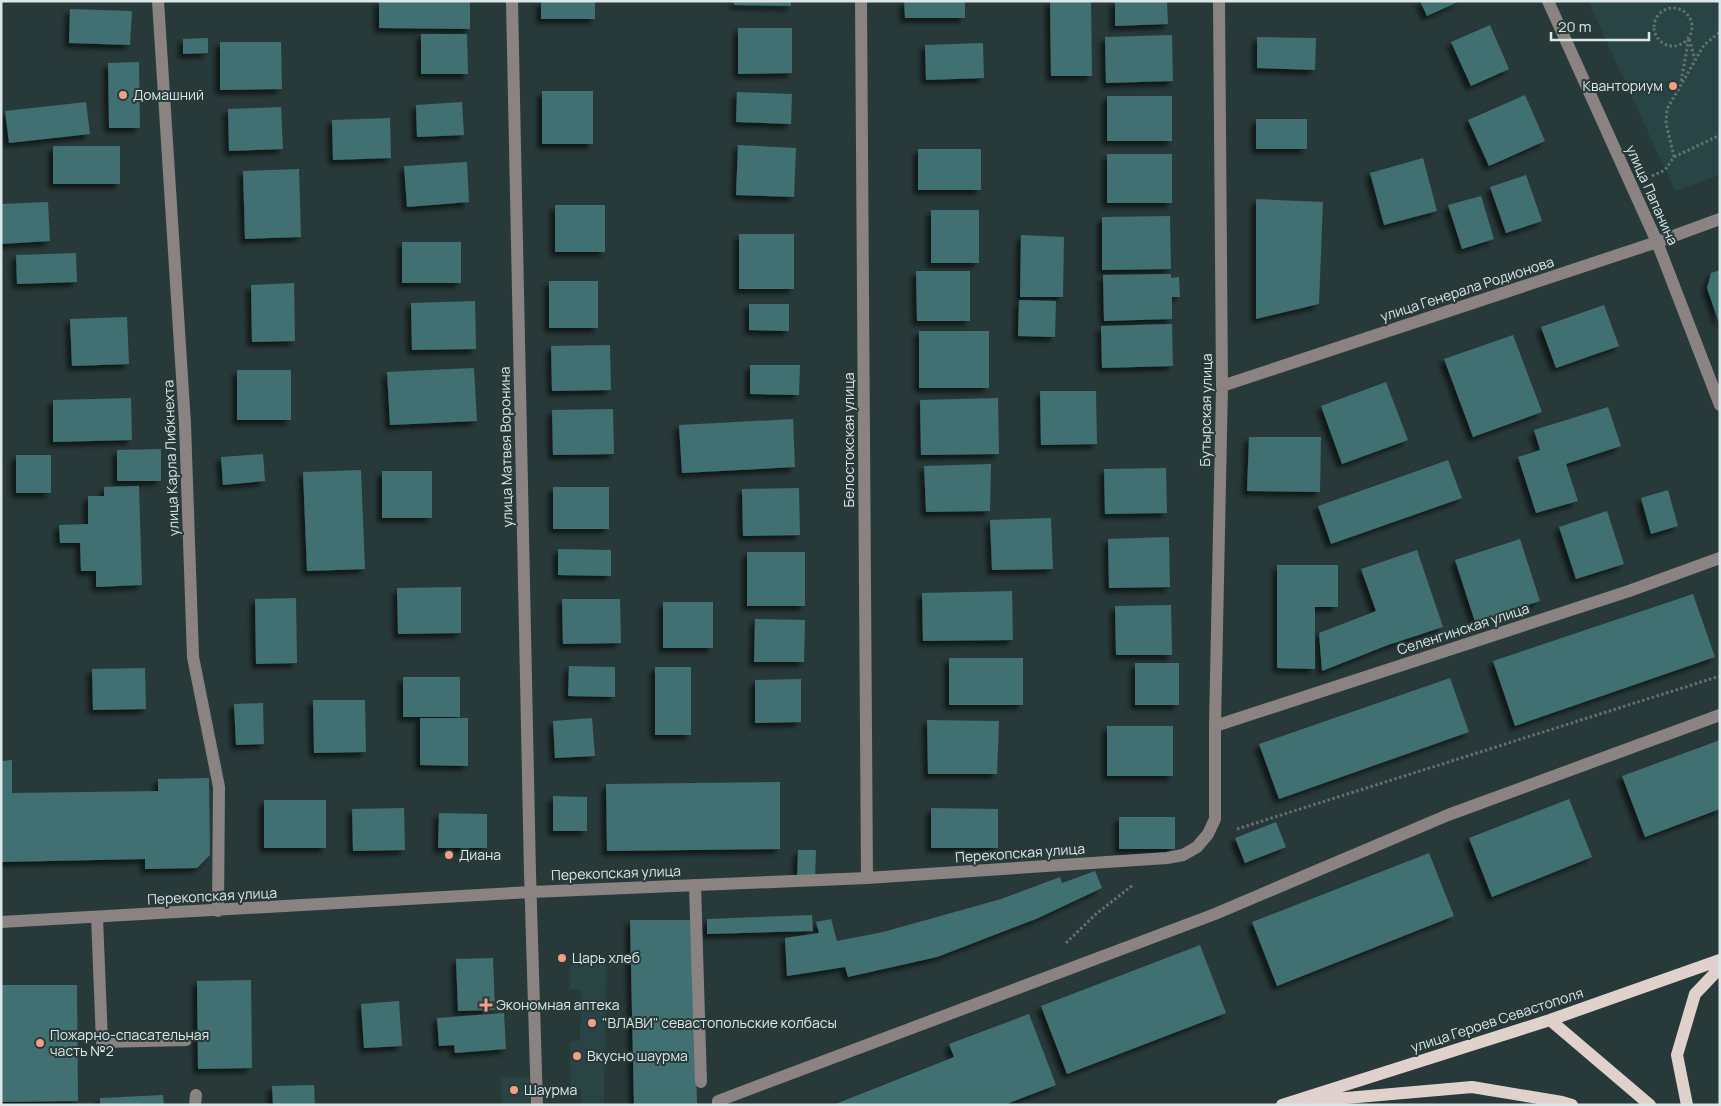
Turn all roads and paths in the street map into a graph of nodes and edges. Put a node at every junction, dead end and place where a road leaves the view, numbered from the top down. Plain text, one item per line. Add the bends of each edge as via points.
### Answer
1 (158, 1) edge
2 (512, 1) edge
3 (861, 1) edge
4 (1218, 1) edge
5 (1548, 1) edge
6 (1720, 32) edge
7 (1689, 38) junction
8 (1695, 60) junction
9 (1681, 85) junction
10 (1720, 135) edge
11 (1674, 157) junction
12 (1645, 180) dead end
13 (1720, 219) edge
14 (1657, 242) junction
15 (1222, 386) junction
16 (1720, 405) edge
17 (1720, 558) edge
18 (1720, 676) edge
19 (1720, 715) edge
20 (1215, 726) junction
21 (1215, 819) joint
22 (1203, 840) junction
23 (867, 878) junction
24 (695, 885) junction
25 (531, 892) junction
26 (218, 911) junction
27 (97, 918) junction
28 (1, 922) edge
29 (1720, 960) edge
30 (1720, 968) edge
31 (1550, 1020) junction
32 (186, 1040) dead end
33 (701, 1082) dead end
34 (1285, 1104) edge
35 (537, 1105) edge
36 (718, 1105) edge
37 (1572, 1105) edge
38 (1650, 1105) edge
39 (1687, 1105) edge

1 - 26 street, улица Карла Либкнехта via 185,424 193,657 219,787
2 - 25 street, улица Матвея Воронина
3 - 23 street, Белостокская улица
4 - 15 street, Бутырская улица
5 - 14 street, улица Папанина
6 - 8 path via 1704,45
7 - 7 path via 1693,26 1688,14 1677,8 1659,14 1654,32 1661,42 1673,47
7 - 8 path
7 - 9 path
8 - 9 path
9 - 11 path via 1667,109 1666,123
10 - 11 path
11 - 12 path via 1665,170
13 - 14 street, улица Генерала Родионова
14 - 15 street, улица Генерала Родионова
14 - 16 street, улица Папанина
15 - 20 street, Бутырская улица
17 - 20 street, Селенгинская улица via 1629,592
18 - 22 path
19 - 36 street via 1448,815 1215,914 718,1101
20 - 21 street, Бутырская улица
21 - 22 street, Перекопская улица
22 - 23 street, Перекопская улица via 1183,855 1167,858
23 - 24 street, Перекопская улица
24 - 25 street, Перекопская улица
24 - 33 street
25 - 26 street, Перекопская улица
25 - 35 street, улица Матвея Воронина
26 - 27 street, Перекопская улица
27 - 28 street, Перекопская улица
27 - 32 street via 102,1042
29 - 31 main road, улица Героев Севастополя
30 - 39 main road via 1695,994 1677,1055
31 - 34 main road, улица Героев Севастополя
31 - 38 main road
34 - 37 main road via 1472,1087

